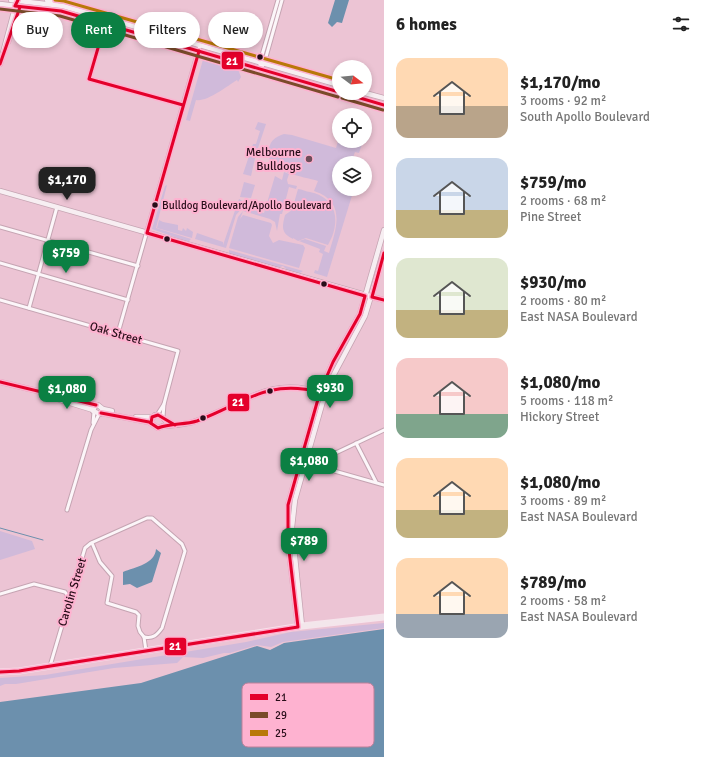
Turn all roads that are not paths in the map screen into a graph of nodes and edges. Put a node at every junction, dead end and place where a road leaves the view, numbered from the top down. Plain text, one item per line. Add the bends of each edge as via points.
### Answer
1 (11, 0) edge
2 (47, 0) edge
3 (278, 0) edge
4 (282, 0) edge
5 (19, 3) edge
6 (0, 4) edge
7 (63, 6) junction
8 (83, 12) edge
9 (71, 14) edge
10 (271, 24) junction
11 (275, 25) junction
12 (126, 30) edge
13 (200, 46) edge
14 (199, 48) edge
15 (264, 49) junction
16 (268, 50) junction
17 (198, 51) junction
18 (262, 63) junction
19 (0, 64) edge
20 (260, 69) junction
21 (332, 83) edge
22 (332, 90) edge
23 (372, 95) edge
24 (384, 98) edge
25 (367, 100) edge
26 (384, 105) edge
27 (0, 191) edge
28 (57, 207) junction
29 (0, 227) edge
30 (384, 230) edge
31 (147, 233) junction
32 (48, 240) junction
33 (384, 253) edge
34 (0, 263) edge
35 (138, 266) junction
36 (39, 274) junction
37 (365, 296) junction
38 (372, 297) junction
39 (0, 300) edge
40 (128, 300) junction
41 (384, 300) edge
42 (29, 308) junction
43 (118, 333) junction
44 (349, 335) junction
45 (354, 338) junction
46 (0, 382) edge
47 (320, 392) junction
48 (326, 394) junction
49 (164, 404) junction
50 (94, 409) junction
51 (101, 412) junction
52 (155, 416) junction
53 (164, 418) junction
54 (151, 423) junction
55 (175, 425) junction
56 (163, 426) junction
57 (92, 427) junction
58 (384, 430) edge
59 (356, 443) junction
60 (323, 459) dead end
61 (299, 461) junction
62 (306, 463) junction
63 (376, 483) junction
64 (384, 485) edge
65 (67, 510) dead end
66 (92, 543) junction
67 (0, 594) edge
68 (70, 599) junction
69 (384, 617) edge
70 (300, 627) junction
71 (144, 637) junction
72 (146, 651) junction
73 (50, 666) junction
74 (0, 672) edge

1 - 5 main road
2 - 7 main road
3 - 10 street
4 - 11 street
5 - 6 main road
5 - 7 main road
5 - 9 main road
5 - 19 main road
7 - 8 main road
10 - 11 street
10 - 15 street
11 - 16 street
12 - 17 main road
13 - 18 main road
14 - 17 street
15 - 16 street
15 - 18 street
16 - 18 street
17 - 20 main road
17 - 31 street
18 - 20 street
18 - 21 main road
20 - 22 main road
23 - 24 main road
25 - 26 main road
27 - 28 main road
28 - 31 main road
28 - 32 street
29 - 32 street
30 - 37 main road
31 - 35 street
31 - 37 main road
32 - 35 street
32 - 36 street
33 - 38 main road
34 - 36 street
35 - 40 street
36 - 40 street
36 - 42 street
37 - 38 main road
37 - 44 main road via 360,314
38 - 41 main road
38 - 45 main road
39 - 42 street, Oak Street
40 - 43 street
42 - 43 street, Oak Street
43 - 49 street, Oak Street via 178,351
44 - 45 main road
44 - 47 main road via 333,362
45 - 48 main road
46 - 50 main road
47 - 48 main road
47 - 55 main road via 298,386 276,388 195,422
47 - 61 main road
48 - 62 main road
49 - 52 street, Oak Street
49 - 53 street, Oak Street
50 - 51 main road
50 - 51 main road via 100,406
50 - 57 street
51 - 52 main road via 139,418
51 - 54 main road
51 - 57 street
52 - 53 main road
52 - 54 main road
53 - 55 main road
53 - 56 main road
54 - 56 main road via 156,428
55 - 56 main road
57 - 65 street
58 - 59 street
59 - 60 street
59 - 63 street
61 - 62 street
61 - 70 main road via 288,505 286,526
62 - 63 street
62 - 70 main road via 295,500 292,527
63 - 64 street
66 - 68 street, Carolin Street via 86,548
66 - 71 street via 100,562 112,576 108,604 136,612 139,615 138,626
66 - 71 street, Carolin Street via 152,518 182,544 184,551 162,628 152,637
67 - 68 street via 34,584 65,592
68 - 73 street, Carolin Street
69 - 70 main road
70 - 72 main road
71 - 72 street
72 - 73 main road
73 - 74 main road

